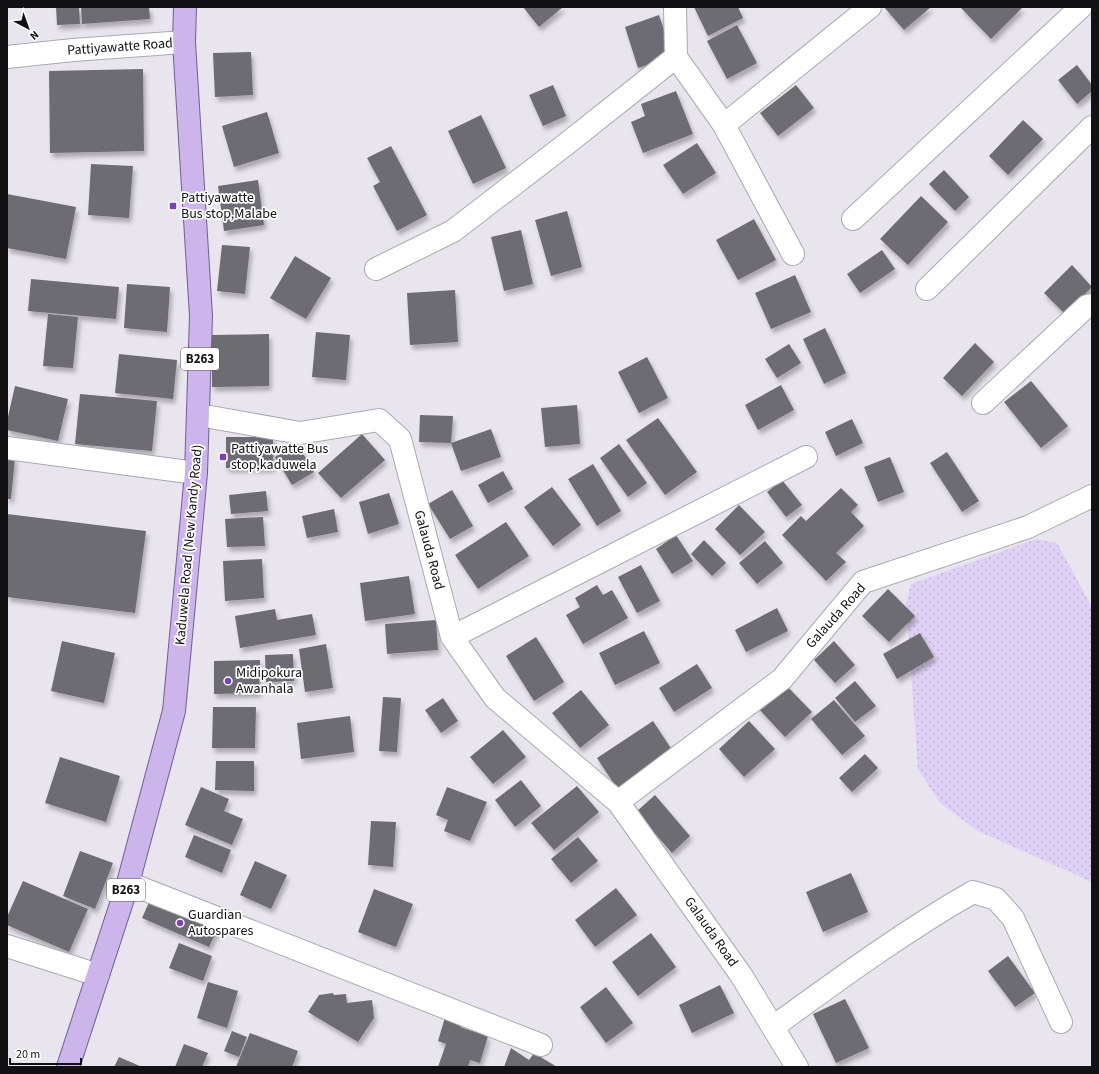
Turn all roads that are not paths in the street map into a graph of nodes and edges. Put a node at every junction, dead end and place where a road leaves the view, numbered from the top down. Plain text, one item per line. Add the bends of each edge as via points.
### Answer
1 (185, 7) edge
2 (675, 7) edge
3 (870, 7) edge
4 (1081, 7) edge
5 (184, 42) junction
6 (7, 57) edge
7 (676, 57) junction
8 (724, 125) junction
9 (1092, 127) edge
10 (853, 219) dead end
11 (793, 254) dead end
12 (376, 269) dead end
13 (928, 289) dead end
14 (1092, 305) edge
15 (983, 403) dead end
16 (199, 415) junction
17 (7, 448) edge
18 (806, 458) dead end
19 (196, 473) junction
20 (1092, 496) edge
21 (452, 638) junction
22 (618, 802) junction
23 (128, 883) junction
24 (7, 946) edge
25 (98, 975) junction
26 (1061, 1022) dead end
27 (773, 1026) junction
28 (541, 1045) dead end
29 (68, 1067) edge
30 (797, 1067) edge

1 - 5 main road, Kaduwela Road (New Kandy Road) / B263
2 - 7 street
3 - 8 street
4 - 10 street
5 - 6 street, Pattiyawatte Road
5 - 16 main road, Kaduwela Road (New Kandy Road) / B263 via 201,316
7 - 8 street
7 - 12 street via 453,231
8 - 11 street
9 - 13 street
14 - 15 street via 1087,306
16 - 19 main road, Kaduwela Road (New Kandy Road) / B263
16 - 21 street, Galauda Road via 300,433 379,420 400,439
17 - 19 street
18 - 21 street
19 - 23 main road, Kaduwela Road (New Kandy Road) / B263 via 174,710
20 - 22 street, Galauda Road via 1028,527 863,582 782,678
21 - 22 street, Galauda Road via 495,698
22 - 27 street, Galauda Road via 741,974
23 - 25 main road, Kaduwela Road (New Kandy Road) / B263
23 - 28 street
24 - 25 street
25 - 29 main road, Kaduwela Road (New Kandy Road) / B263
26 - 27 street via 1013,918 996,899 973,892 877,952
27 - 30 street, Galauda Road

